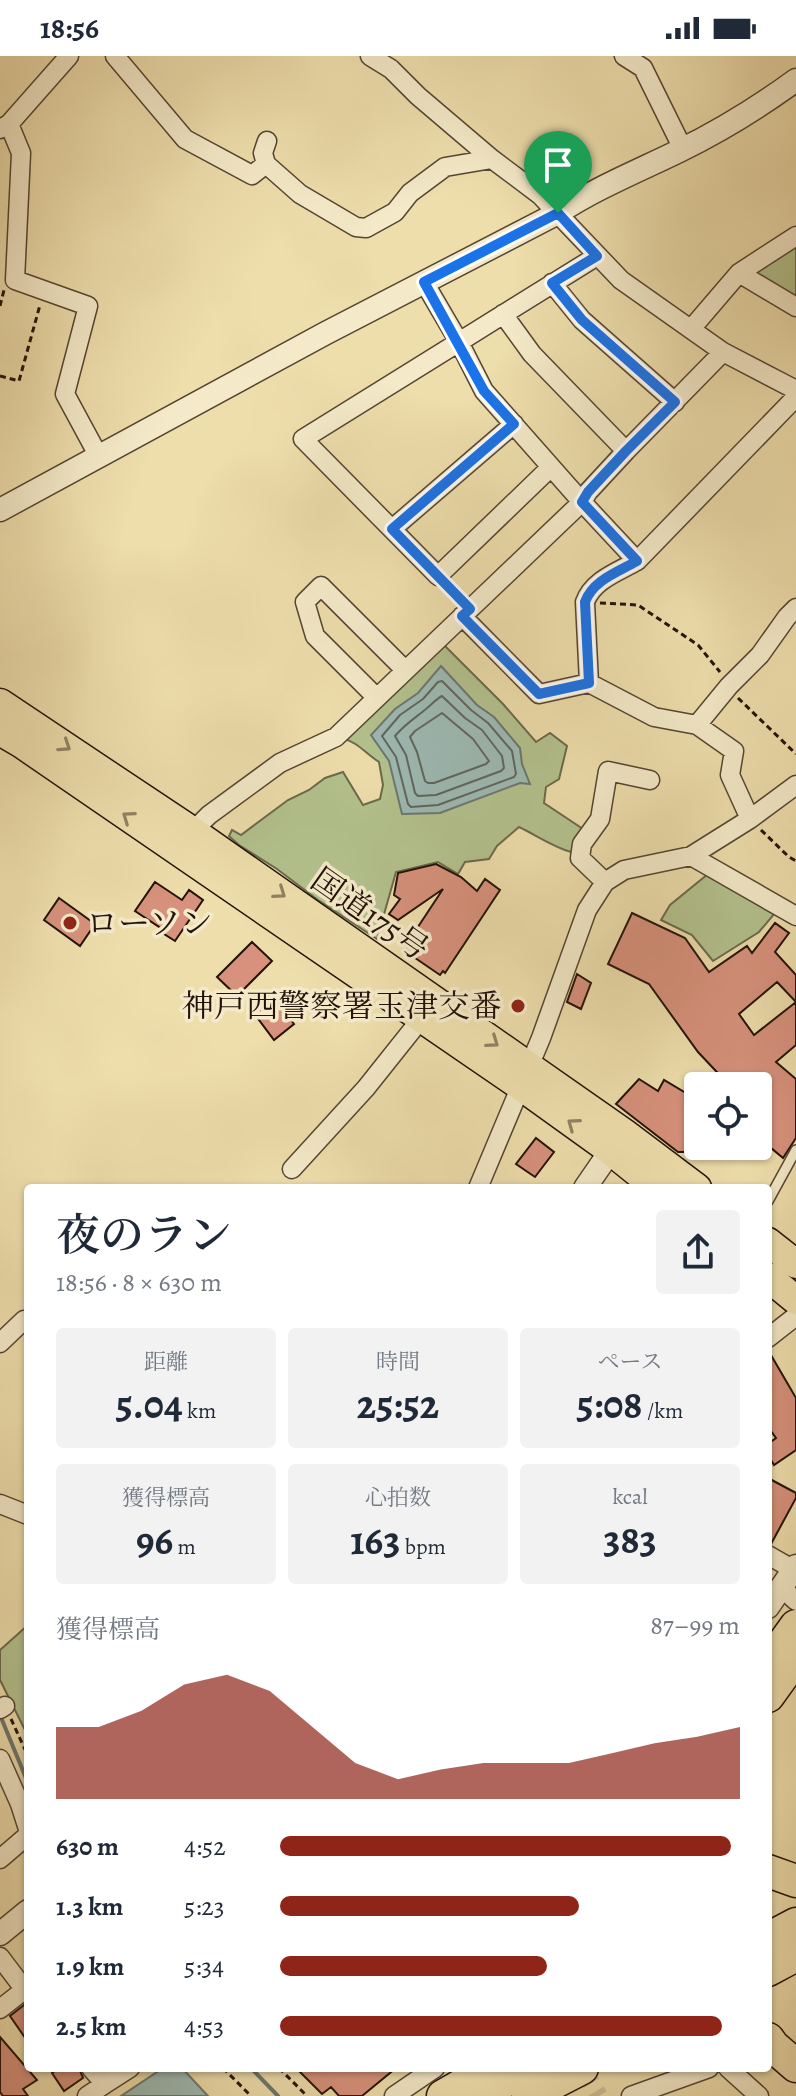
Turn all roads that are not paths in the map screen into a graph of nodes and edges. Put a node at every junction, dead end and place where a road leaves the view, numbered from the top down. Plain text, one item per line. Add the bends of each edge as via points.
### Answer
1 (69, 56) edge
2 (115, 56) edge
3 (370, 56) edge
4 (624, 56) edge
5 (396, 63) edge
6 (796, 80) edge
7 (4, 126) edge
8 (267, 141) dead end
9 (683, 149) junction
10 (492, 159) junction
11 (266, 164) junction
12 (558, 213) junction
13 (796, 236) edge
14 (597, 256) junction
15 (739, 273) junction
16 (424, 282) junction
17 (552, 283) junction
18 (796, 307) edge
19 (503, 314) junction
20 (691, 329) junction
21 (459, 342) junction
22 (723, 352) junction
23 (796, 390) edge
24 (796, 397) edge
25 (675, 402) junction
26 (514, 424) junction
27 (626, 451) junction
28 (98, 455) junction
29 (551, 467) junction
30 (582, 502) junction
31 (0, 510) edge
32 (392, 529) junction
33 (637, 561) junction
34 (462, 616) junction
35 (793, 617) edge
36 (405, 670) junction
37 (589, 683) junction
38 (376, 697) junction
39 (0, 703) edge
40 (697, 725) junction
41 (0, 731) edge
42 (650, 780) dead end
43 (796, 785) edge
44 (750, 819) junction
45 (184, 841) junction
46 (691, 856) junction
47 (605, 882) junction
48 (796, 916) edge
49 (421, 1019) junction
50 (525, 1077) junction
51 (617, 1142) junction
52 (796, 1150) edge
53 (292, 1169) dead end
54 (480, 1184) edge
55 (588, 1184) edge
56 (654, 1184) edge
57 (690, 1184) edge
58 (772, 1194) edge
59 (772, 1245) edge
60 (796, 1264) edge
61 (772, 1280) edge
62 (796, 1300) edge
63 (796, 1316) edge
64 (24, 1320) edge
65 (772, 1335) edge
66 (0, 1343) edge
67 (0, 1504) edge
68 (24, 1513) edge
69 (772, 1559) edge
70 (792, 1581) edge
71 (772, 1603) edge
72 (796, 1626) edge
73 (784, 1659) edge
74 (772, 1687) edge
75 (0, 1759) edge
76 (24, 1818) edge
77 (24, 1836) edge
78 (0, 1859) edge
79 (772, 1872) edge
80 (796, 1881) edge
81 (24, 1914) edge
82 (796, 1924) edge
83 (0, 1934) edge
84 (772, 1937) edge
85 (796, 1955) edge
86 (0, 1957) edge
87 (772, 1968) edge
88 (796, 1974) edge
89 (772, 1985) edge
90 (24, 1986) edge
91 (24, 1992) edge
92 (0, 2009) edge
93 (772, 2045) edge
94 (772, 2066) edge
95 (796, 2066) edge
96 (94, 2072) edge
97 (124, 2072) edge
98 (429, 2072) edge
99 (484, 2072) edge
100 (522, 2072) edge
101 (574, 2072) edge
102 (698, 2072) edge
103 (732, 2072) edge
104 (105, 2084) junction
105 (796, 2089) edge
106 (87, 2096) edge
107 (394, 2096) edge
108 (443, 2096) edge
109 (477, 2096) edge
110 (528, 2096) edge
111 (631, 2096) edge
112 (759, 2096) edge

1 - 7 street
2 - 11 street via 185,139 252,175
3 - 5 street
4 - 9 street via 643,68
5 - 10 street via 418,96
6 - 9 street
7 - 28 street via 21,153 15,280 88,306 65,394
8 - 11 street
9 - 12 street
10 - 11 street via 445,167 410,193 395,212 366,228 300,194
10 - 12 street
12 - 14 street
12 - 16 street
13 - 15 street
14 - 17 street
14 - 20 street via 621,280
15 - 18 street
15 - 20 street
16 - 21 street
16 - 28 street
17 - 19 street
17 - 25 street via 582,320
19 - 21 street
19 - 27 street via 532,354
20 - 22 street
21 - 26 street via 484,391
21 - 32 street via 303,439
22 - 23 street
22 - 25 street
24 - 33 street
25 - 27 street
26 - 29 street
26 - 32 street
27 - 30 street
28 - 31 street
29 - 30 street
29 - 32 street via 438,576
30 - 33 street
30 - 34 street
33 - 37 street via 588,593
34 - 36 street
34 - 37 street via 539,694
35 - 40 street
36 - 38 street
36 - 38 street via 321,586 305,602 315,636
37 - 40 street via 654,717
38 - 45 street via 336,737 280,763 209,815
39 -> 45 highway, 国道175号
40 - 44 street via 734,751 730,775
45 -> 41 highway, 国道175号
42 - 47 street via 608,771 600,819 582,844 580,858
43 - 44 street
44 - 46 street
45 - 49 highway, 国道175号
45 -> 50 highway, 国道175号
46 - 47 street via 624,870
46 - 48 street
47 - 50 street via 587,910
49 - 50 highway, 国道175号
49 - 53 street
50 - 51 highway, 国道175号
50 - 54 street
51 - 55 street
51 - 56 highway, 国道175号
51 - 57 highway, 国道175号
52 - 58 lane
59 - 60 highway
61 - 62 highway
63 - 65 street
64 - 66 street
67 - 68 street
69 - 70 street
70 - 71 street
72 - 73 highway
73 - 74 highway
75 - 76 street
77 - 78 street
79 - 80 highway
81 - 83 street
82 - 84 highway
85 - 87 highway
86 - 90 street
88 - 89 highway
91 - 92 street
93 - 95 highway
94 - 105 highway
96 - 104 street
97 - 104 street
98 - 107 street
99 - 108 highway
100 - 109 highway
101 - 110 highway
102 - 111 street
103 - 112 street
104 - 106 street

